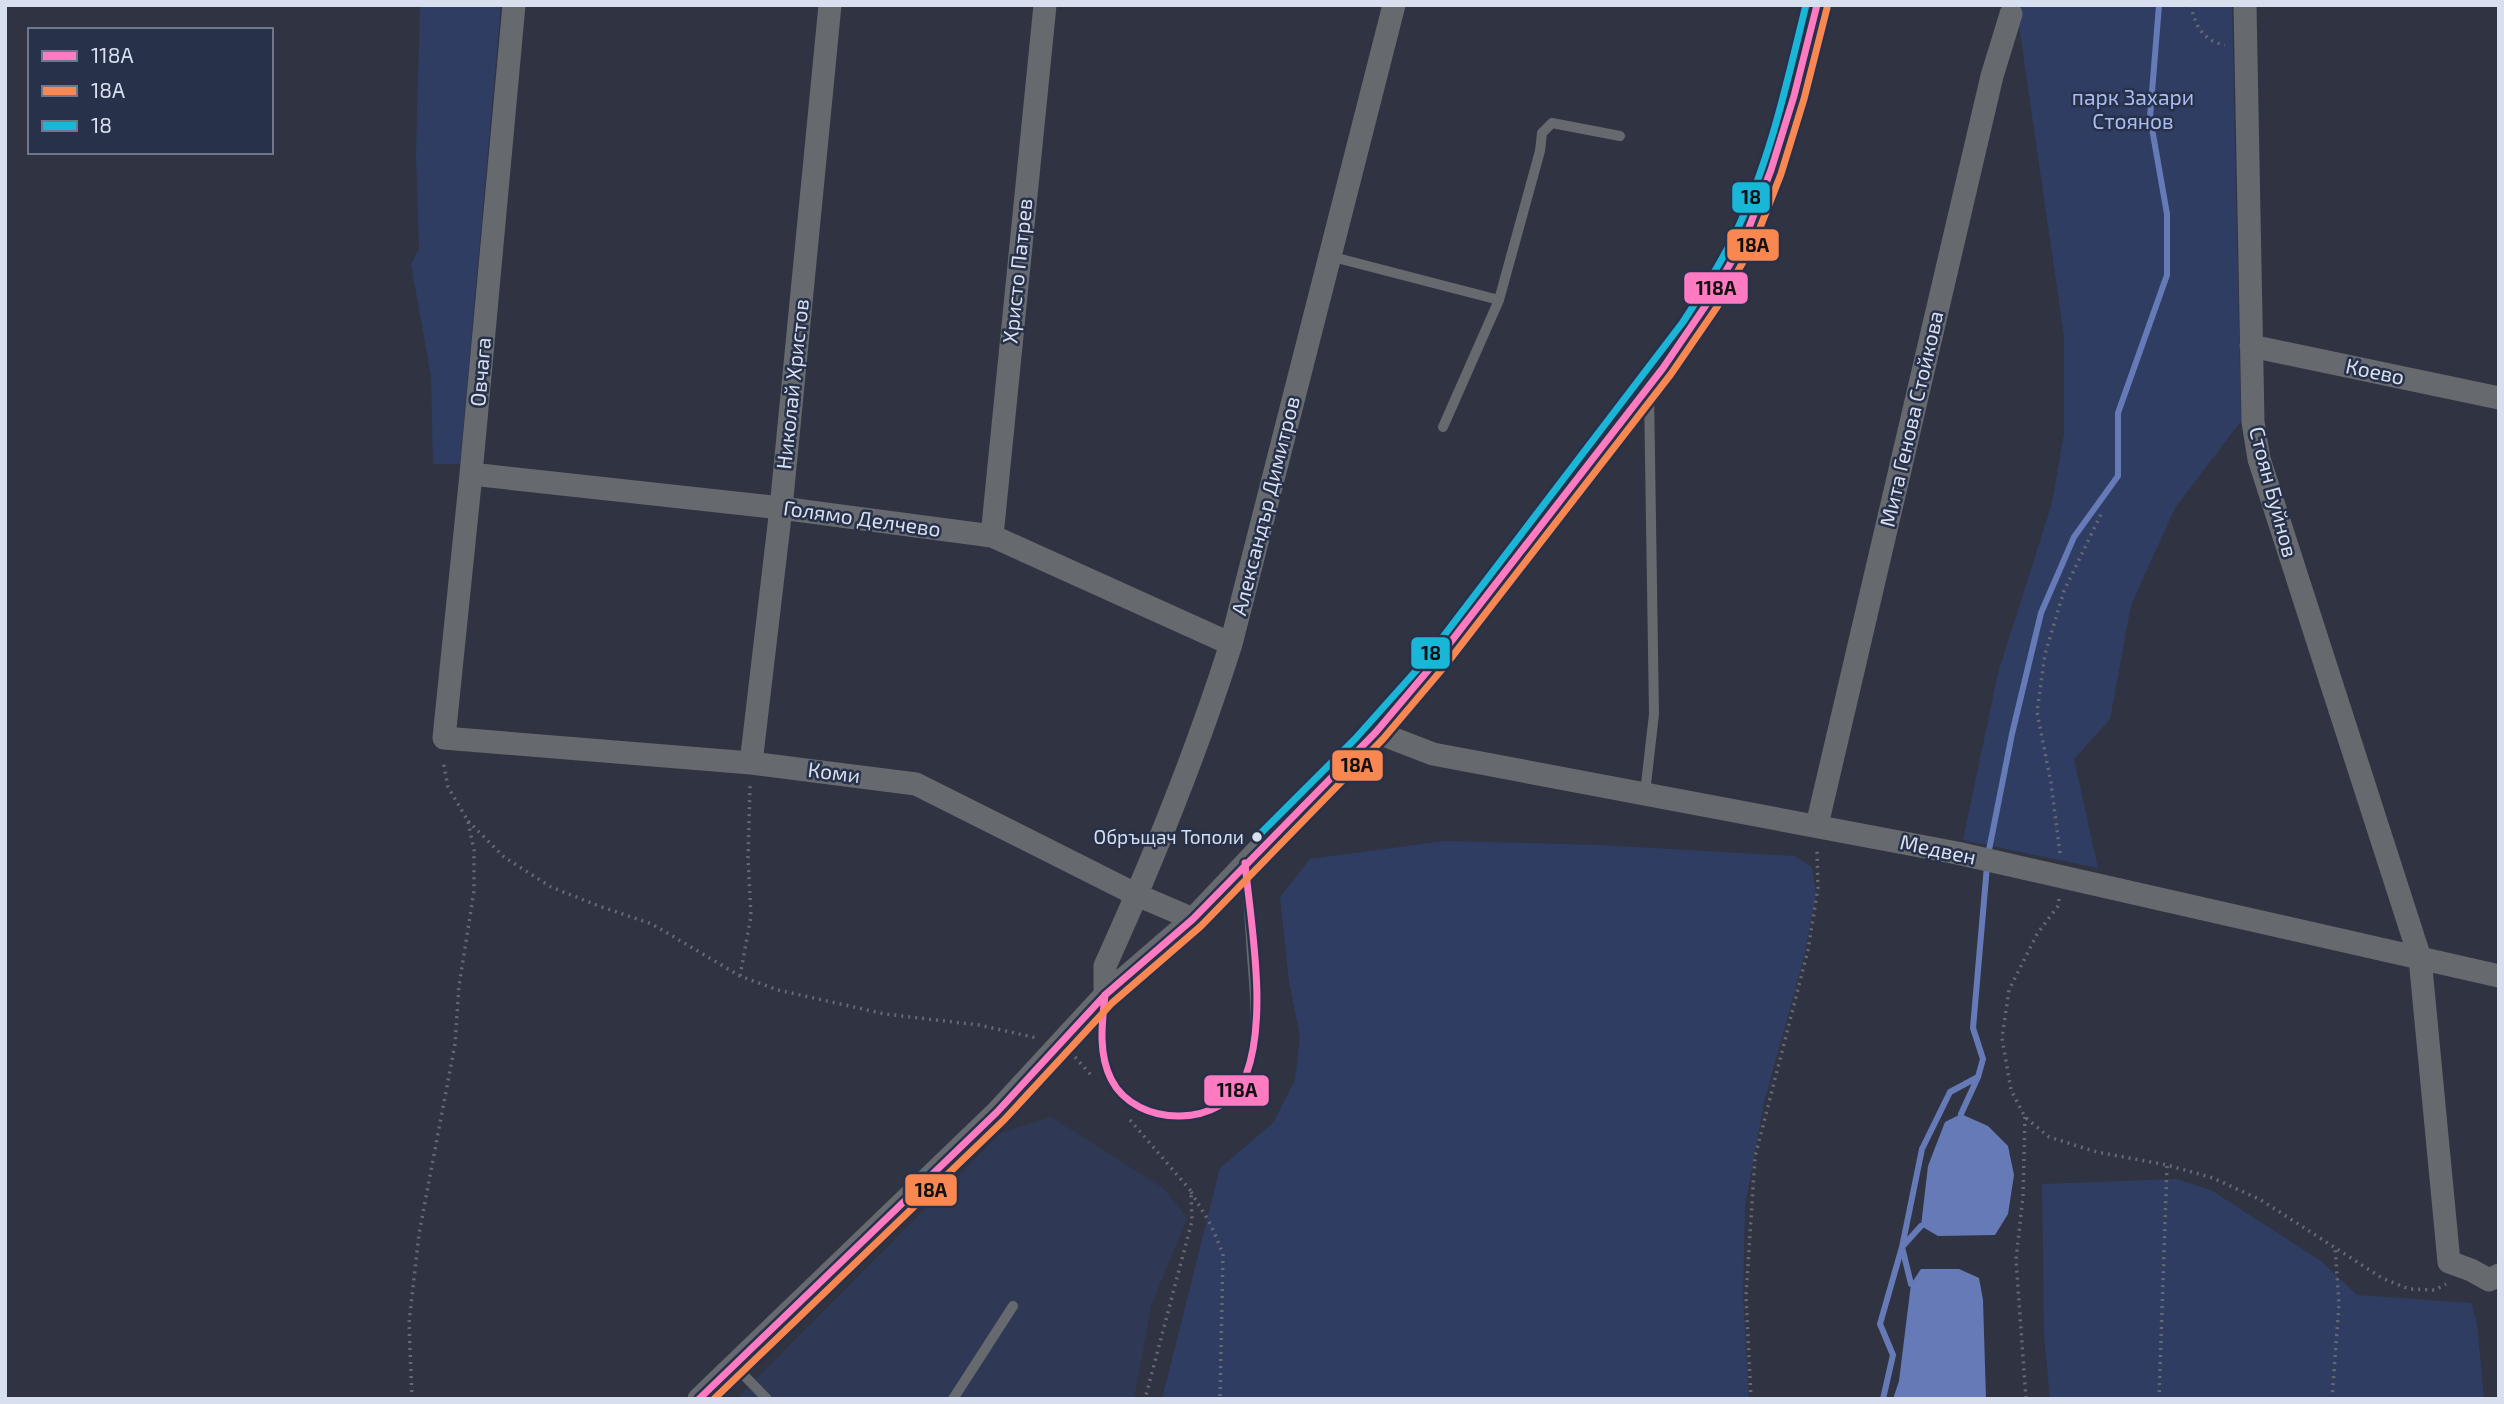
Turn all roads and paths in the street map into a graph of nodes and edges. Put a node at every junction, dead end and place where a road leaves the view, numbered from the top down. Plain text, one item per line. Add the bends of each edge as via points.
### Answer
1 (514, 5) edge
2 (830, 5) edge
3 (1045, 5) edge
4 (1394, 5) edge
5 (1817, 5) edge
6 (2191, 5) edge
7 (2245, 5) edge
8 (2011, 13) dead end
9 (2246, 52) junction
10 (1620, 136) dead end
11 (1329, 256) junction
12 (1499, 300) junction
13 (2251, 346) junction
14 (1649, 385) junction
15 (2499, 398) edge
16 (1443, 427) dead end
17 (471, 474) junction
18 (781, 508) junction
19 (2102, 512) dead end
20 (992, 536) junction
21 (1231, 644) junction
22 (1377, 732) junction
23 (444, 738) junction
24 (751, 763) junction
25 (1645, 793) junction
26 (468, 821) junction
27 (1817, 825) junction
28 (1245, 863) junction
29 (2063, 877) junction
30 (1138, 895) junction
31 (1193, 919) junction
32 (2420, 958) junction
33 (740, 976) junction
34 (2499, 976) edge
35 (1105, 995) junction
36 (1061, 1040) junction
37 (1096, 1081) dead end
38 (1122, 1111) dead end
39 (2025, 1117) junction
40 (2167, 1165) junction
41 (1191, 1191) junction
42 (2335, 1247) junction
43 (2472, 1270) junction
44 (2499, 1275) edge
45 (1013, 1306) dead end
46 (734, 1365) junction
47 (412, 1399) edge
48 (699, 1399) edge
49 (766, 1399) edge
50 (953, 1399) edge
51 (1145, 1399) edge
52 (1220, 1399) edge
53 (1751, 1399) edge
54 (2026, 1399) edge
55 (2159, 1399) edge
56 (2332, 1399) edge

1 - 17 street, Овчага
2 - 18 street, Николай Христов
3 - 20 street, Христо Патрев
4 - 11 street, Александър Димитров
5 - 14 street via 1794,96 1745,237 1708,302
6 - 9 path via 2199,30 2213,43
7 - 9 street, Стоян Буйнов
8 - 27 street, Мита Генова Стойкова via 1992,76
9 - 13 street, Стоян Буйнов
10 - 12 lane via 1552,123 1542,133
11 - 12 lane
11 - 21 street, Александър Димитров
12 - 16 lane
13 - 15 street, Коево
13 - 32 street, Стоян Буйнов via 2259,459
14 - 22 street
14 - 25 lane via 1654,714
17 - 18 street, Голямо Делчево
17 - 23 street, Овчага
18 - 20 street, Голямо Делчево
18 - 24 street, Николай Христов
19 - 29 path via 2064,591 2045,654 2037,712
20 - 21 street, Голямо Делчево
21 - 30 street, Александър Димитров via 1204,730
22 - 25 street, Медвен via 1433,754
22 - 28 street
23 - 24 street, Коми
23 - 26 path via 448,788
24 - 30 street, Коми via 916,784
24 - 33 path via 751,916
25 - 27 street, Медвен
26 - 33 path via 504,857 551,887 652,923
26 - 47 path via 474,850 474,891 458,986 456,1044 419,1234 409,1323
27 - 29 street, Медвен
27 - 53 path via 1818,888 1808,950 1755,1157 1746,1296
28 - 31 street
28 - 35 lane via 1254,1045 1246,1076 1227,1103 1200,1114 1164,1116 1132,1103 1112,1081 1100,1043
29 - 32 street, Медвен
29 - 39 path via 2058,906 2037,934 2008,990 2002,1038 2011,1090
30 - 31 street, Коми
30 - 35 street, Александър Димитров via 1105,966
31 - 35 street
32 - 34 street, Медвен
32 - 43 street, Стоян Буйнов via 2449,1262
33 - 36 path via 778,990 885,1014
35 - 36 street
36 - 37 path
36 - 46 street via 997,1112
38 - 41 path
39 - 40 path via 2049,1137 2097,1152
39 - 54 path via 2016,1260
40 - 42 path via 2213,1178 2260,1200
40 - 55 path
41 - 51 path via 1192,1221
41 - 52 path via 1223,1254
42 - 43 path via 2382,1278 2409,1289 2435,1290
42 - 56 path via 2339,1304
43 - 44 street via 2489,1280
45 - 50 lane
46 - 48 street
46 - 49 lane

